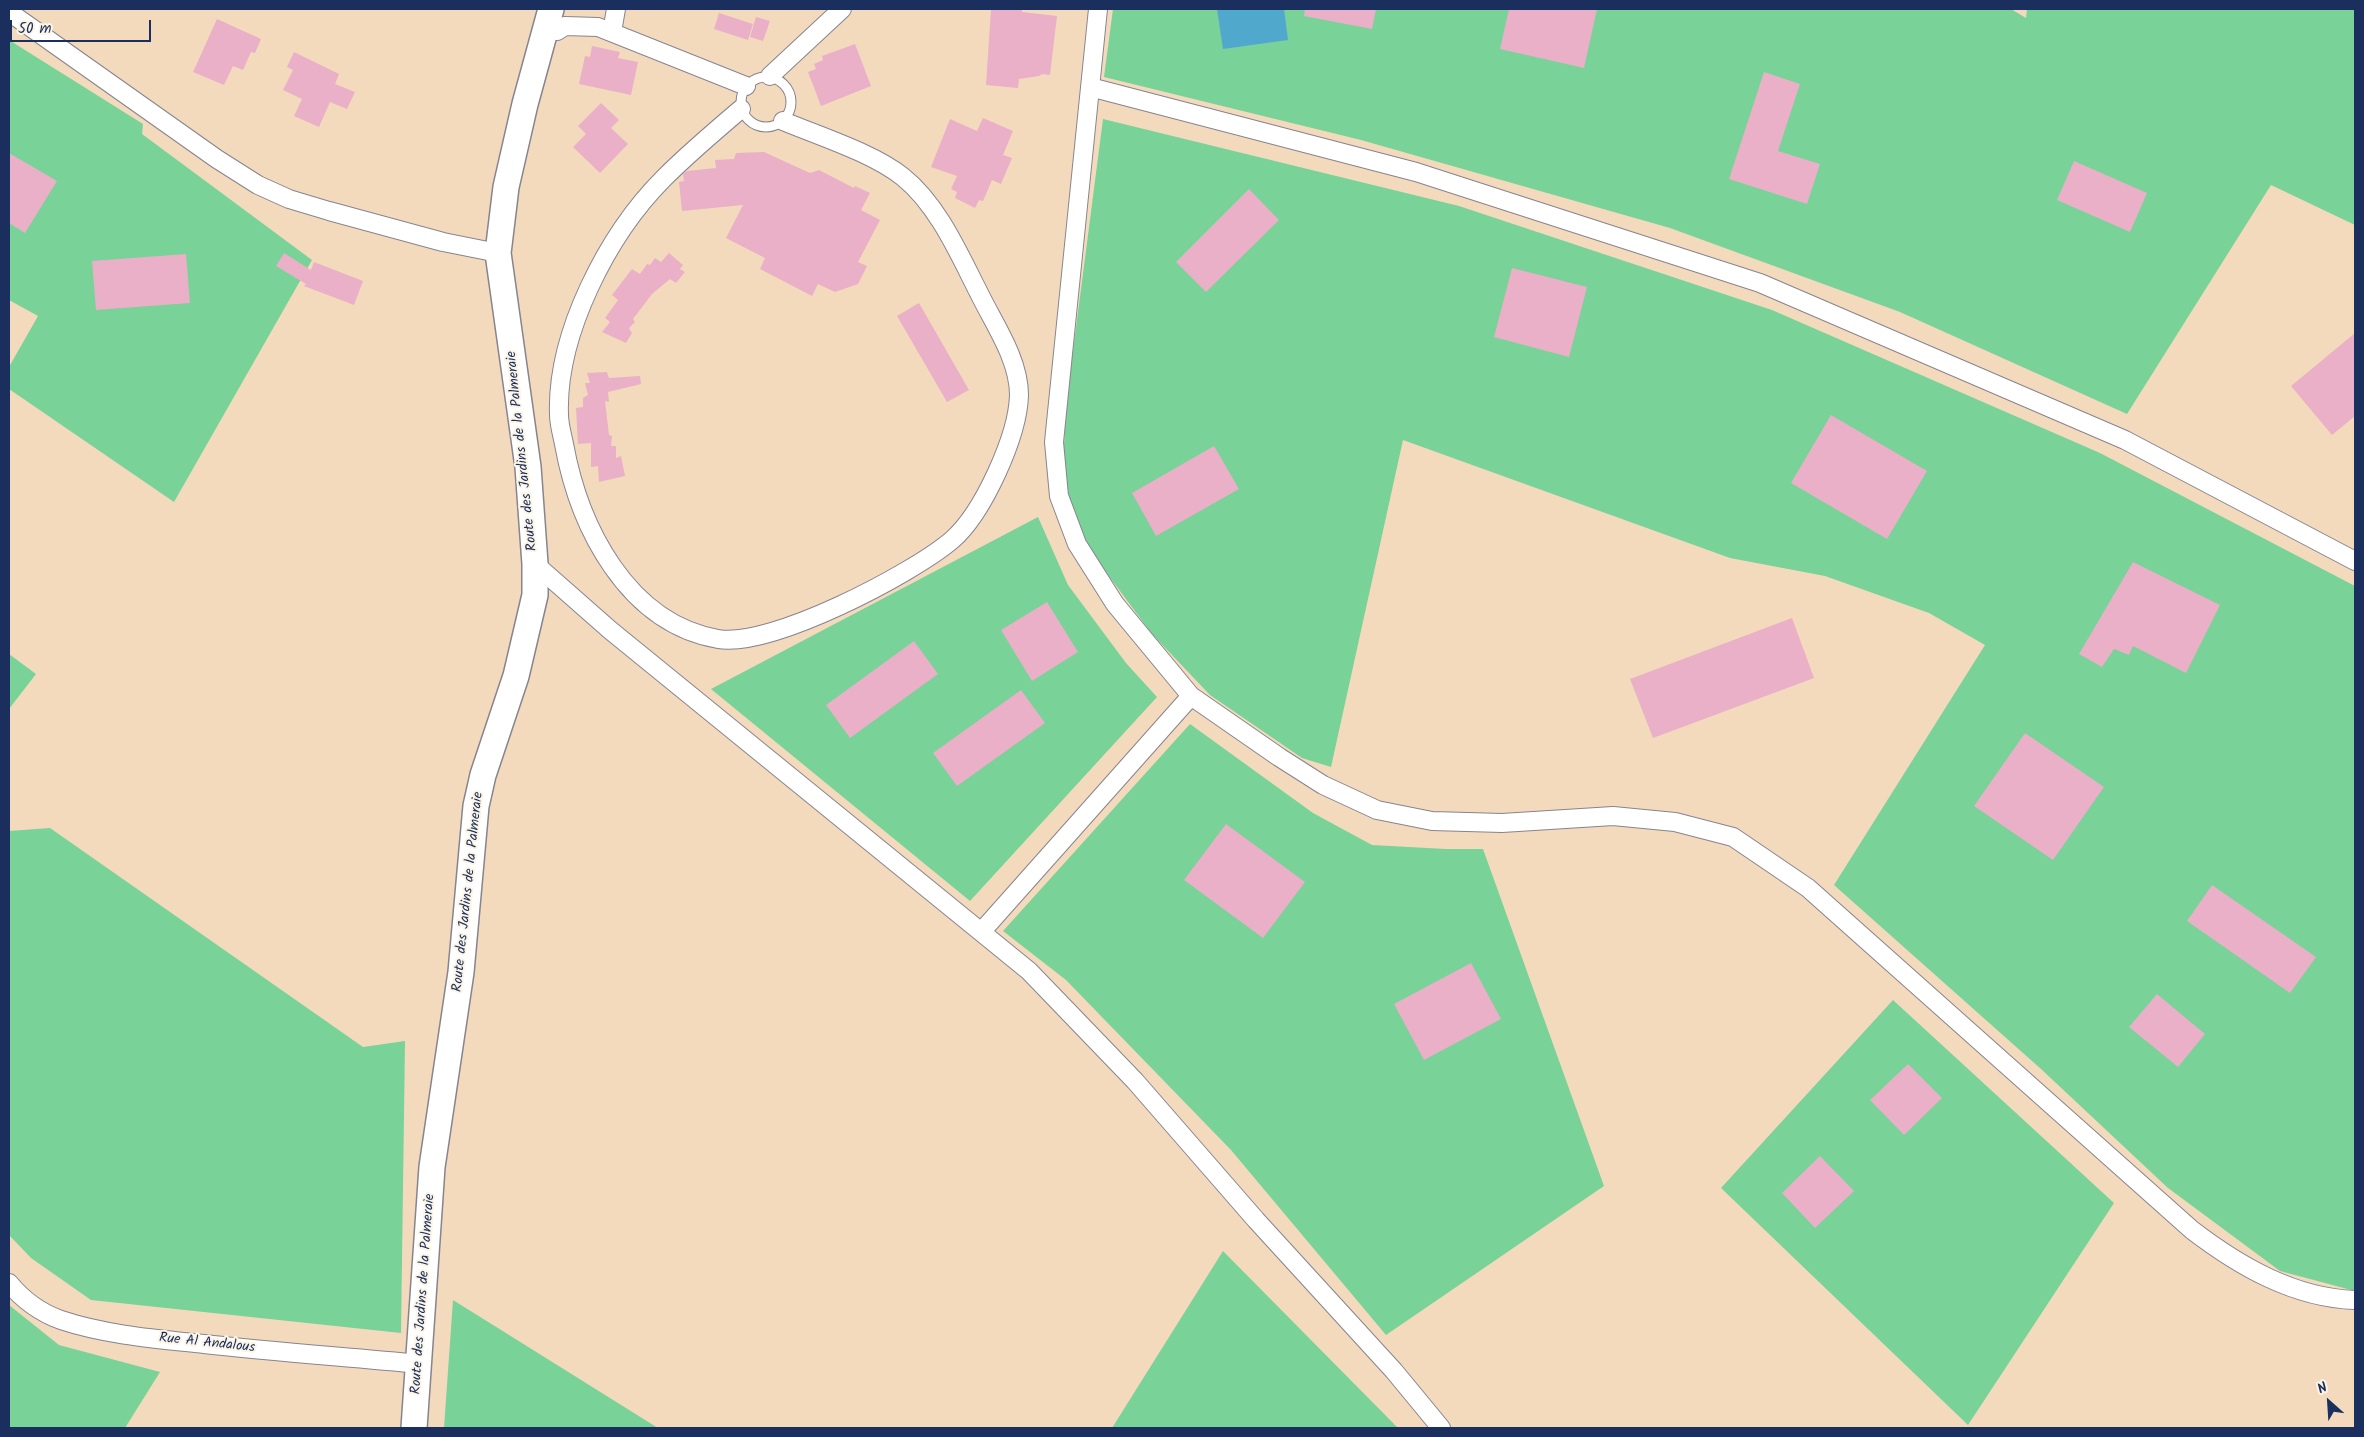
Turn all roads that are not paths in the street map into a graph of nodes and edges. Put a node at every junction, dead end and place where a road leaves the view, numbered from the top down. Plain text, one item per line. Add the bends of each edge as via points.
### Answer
1 (616, 9) edge
2 (842, 9) edge
3 (1098, 9) edge
4 (9, 12) edge
5 (549, 19) edge
6 (612, 32) junction
7 (770, 76) junction
8 (746, 86) junction
9 (1090, 87) junction
10 (741, 109) junction
11 (783, 122) junction
12 (498, 253) junction
13 (2355, 562) edge
14 (535, 564) junction
15 (1191, 696) junction
16 (982, 931) junction
17 (9, 1284) edge
18 (2355, 1300) edge
19 (420, 1364) junction
20 (414, 1428) edge
21 (1442, 1428) edge

1 - 6 street
2 - 7 street
3 - 9 street
4 - 12 street via 217,159 288,199 443,242
5 - 6 street via 558,31 566,26 598,27
5 - 12 street, Route des Jardins de la Palmeraie via 506,187
6 - 8 street
7 - 8 lane via 761,77
7 - 11 lane via 785,84 792,99
8 - 10 lane
9 - 13 street via 1416,172 1760,283 2125,440
9 - 15 street via 1054,442 1059,496 1077,544 1115,604
10 - 11 lane via 751,123 759,126 767,128
10 - 11 street via 662,180 627,224 597,270 570,332 561,377 559,416 569,470 580,503 597,544 613,567 638,597 667,620 693,633 723,640 781,630 833,610 903,573 954,539 979,505 1002,461 1013,432 1019,396 1013,362 944,227 920,193 902,176 874,160
12 - 14 street, Route des Jardins de la Palmeraie via 528,467
14 - 16 street via 640,655
14 - 19 street, Route des Jardins de la Palmeraie via 535,595 524,646 476,806 461,972 432,1167
15 - 16 street
15 - 18 street via 1323,786 1377,810 1432,821 1485,823 1613,816 1675,822 1733,837 1808,888 2177,1217 2224,1255 2263,1277 2312,1293
16 - 21 street via 1029,971 1135,1081
17 - 19 street, Rue Al Andalous via 37,1308 83,1326 163,1340
19 - 20 street, Route des Jardins de la Palmeraie

